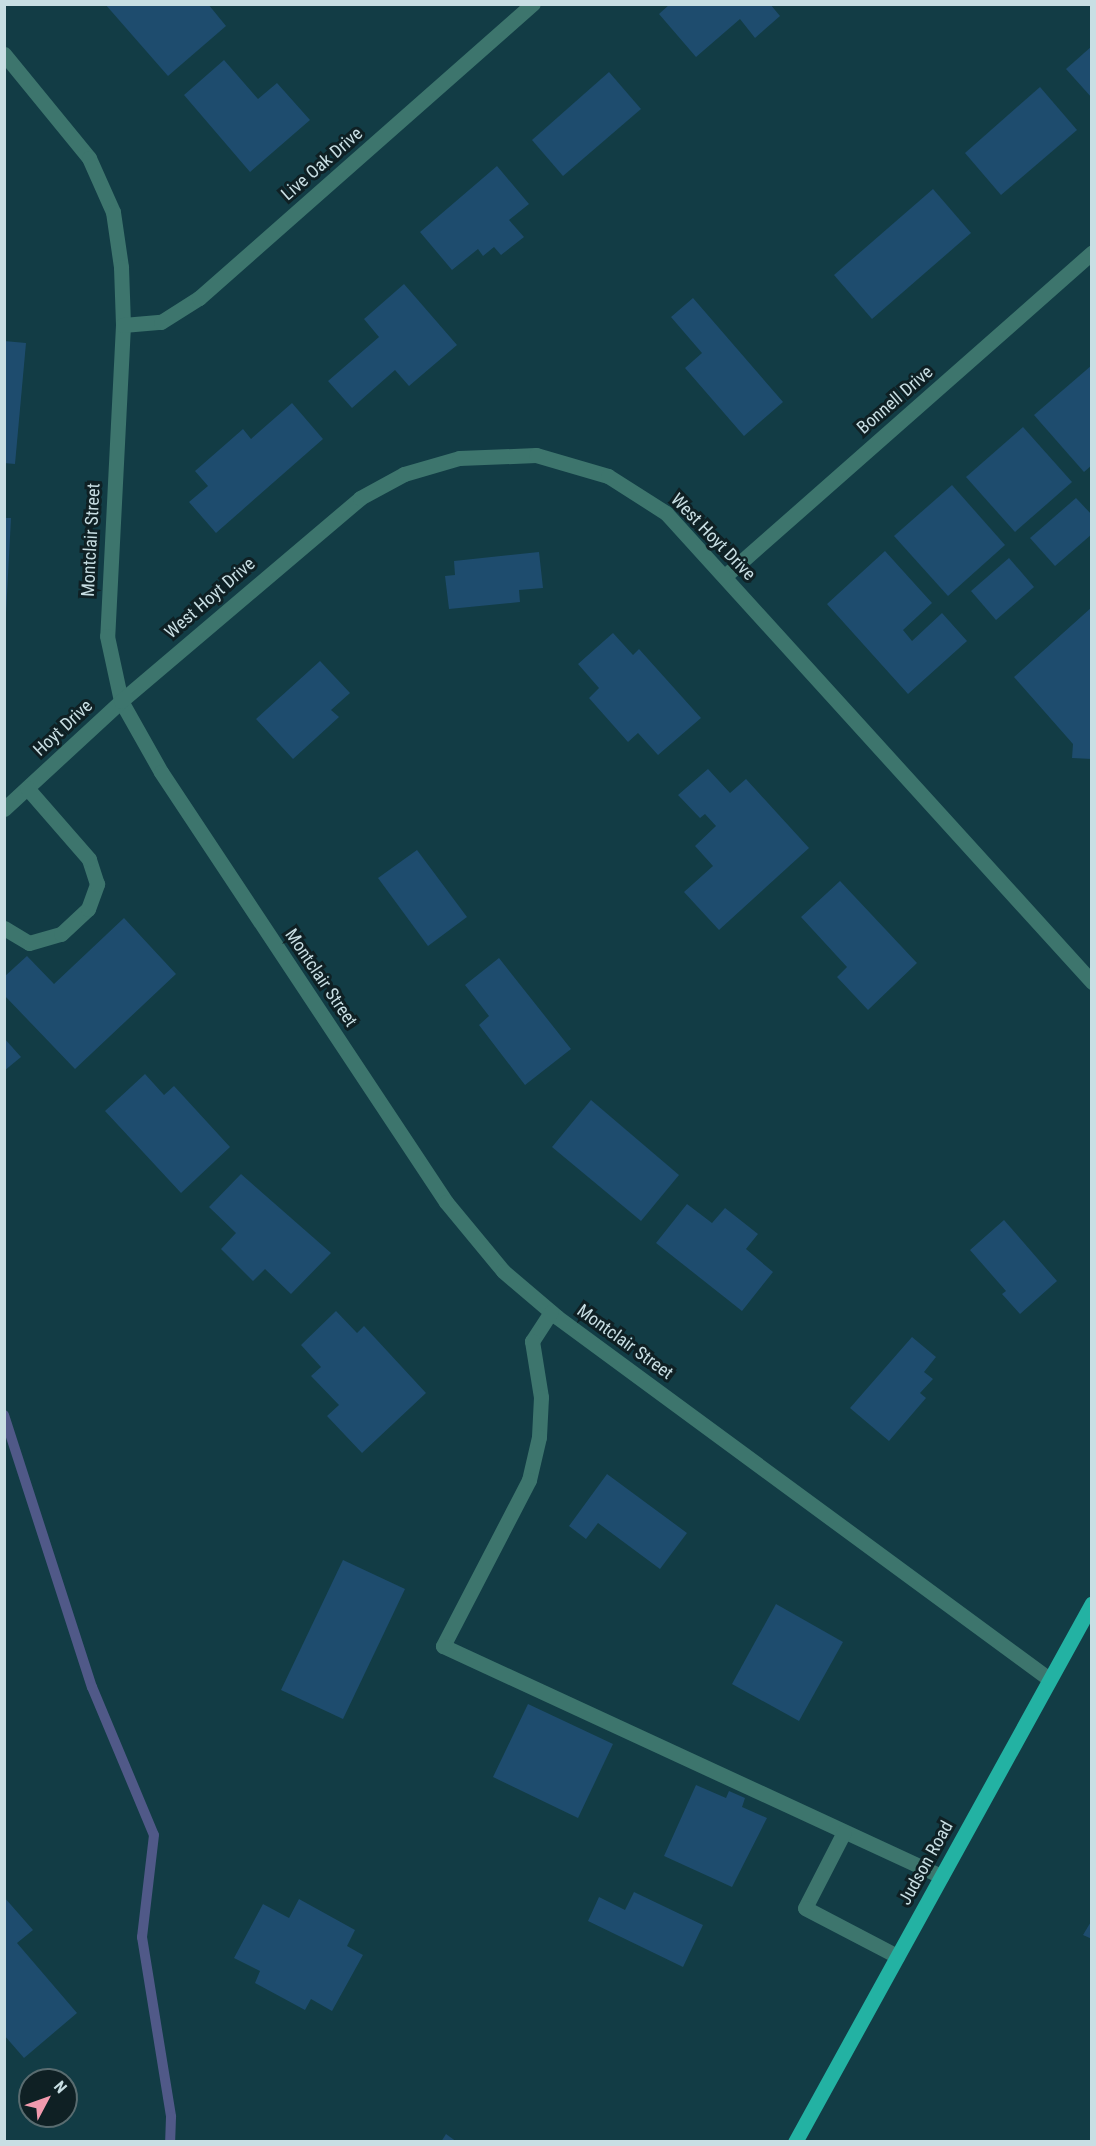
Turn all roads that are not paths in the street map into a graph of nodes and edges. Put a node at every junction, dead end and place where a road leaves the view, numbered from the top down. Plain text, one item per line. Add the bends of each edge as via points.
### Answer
1 (533, 4) edge
2 (4, 54) edge
3 (1092, 253) edge
4 (123, 325) junction
5 (725, 576) junction
6 (121, 701) junction
7 (27, 788) junction
8 (4, 809) edge
9 (4, 928) edge
10 (1092, 982) edge
11 (551, 1312) junction
12 (1092, 1603) edge
13 (1049, 1679) junction
14 (844, 1832) junction
15 (941, 1876) junction
16 (897, 1956) junction
17 (795, 2142) edge

1 - 4 street, Live Oak Drive via 199,298 161,322
2 - 4 street, Montclair Street via 78,142 108,194 119,246
3 - 5 street, Bonnell Drive
4 - 6 street, Montclair Street via 106,611 109,656
5 - 6 street, West Hoyt Drive via 666,513 608,476 536,455 459,458 404,474 342,511
5 - 10 street, West Hoyt Drive
6 - 7 street, Hoyt Drive
6 - 11 street, Montclair Street via 160,772 446,1202 503,1271
7 - 8 street, Hoyt Drive
7 - 9 street via 89,859 97,884 88,909 61,934 29,943
11 - 13 street, Montclair Street
11 - 14 street via 532,1341 541,1396 539,1437 529,1480 443,1646
12 - 13 main road, Judson Road
13 - 15 main road, Judson Road
14 - 15 street
14 - 16 street via 806,1908
15 - 16 main road, Judson Road
16 - 17 main road, Judson Road

